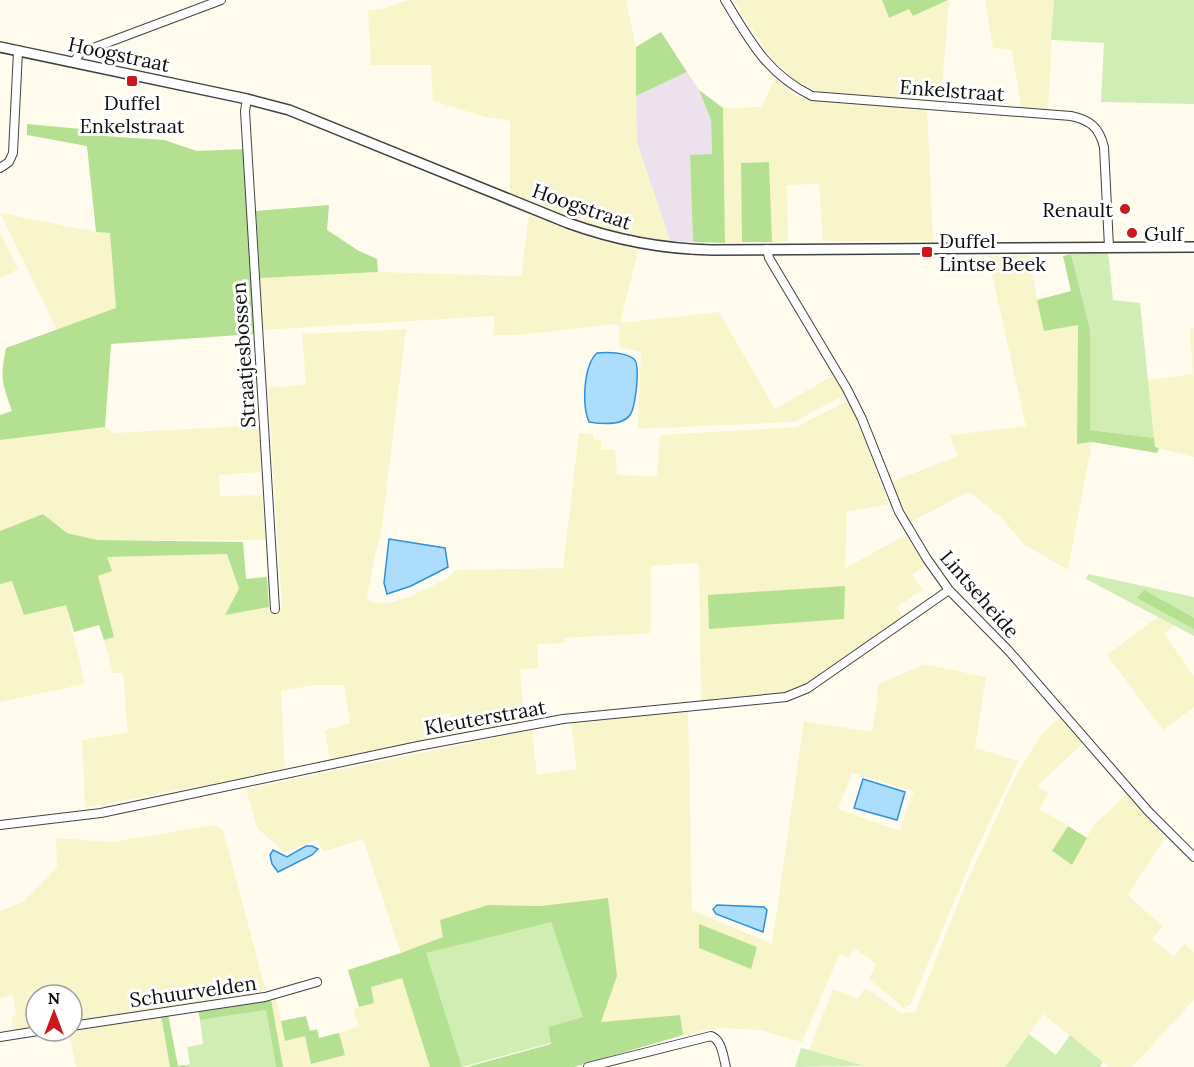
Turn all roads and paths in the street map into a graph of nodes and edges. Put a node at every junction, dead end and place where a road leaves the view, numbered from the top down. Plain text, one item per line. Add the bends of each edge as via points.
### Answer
1 (221, 0) edge
2 (725, 0) edge
3 (0, 47) edge
4 (18, 51) junction
5 (74, 62) junction
6 (248, 99) junction
7 (0, 168) edge
8 (1109, 247) junction
9 (1194, 247) edge
10 (767, 249) junction
11 (949, 590) junction
12 (275, 609) dead end
13 (0, 824) edge
14 (1194, 857) edge
15 (317, 982) dead end
16 (84, 1024) edge
17 (24, 1033) edge
18 (0, 1037) edge
19 (588, 1067) edge
20 (726, 1067) edge

1 - 5 street via 80,53
2 - 8 street, Enkelstraat via 760,56 784,81 812,96 1084,119 1096,127 1104,147
3 - 4 street, Hoogstraat
4 - 5 street, Hoogstraat
4 - 7 street via 13,153
5 - 6 street, Hoogstraat
6 - 10 street, Hoogstraat via 289,110 593,232 672,248
6 - 12 street, Straatjesbossen via 245,111
8 - 9 street, Hoogstraat
8 - 10 street, Hoogstraat
10 - 11 street, Lintseheide via 862,418 899,512
11 - 13 street, Kleuterstraat via 808,688 786,697 563,719 101,813
11 - 14 street, Lintseheide via 1002,643 1148,811
15 - 16 street, Schuurvelden via 265,997
17 - 18 street
19 - 20 street via 711,1036 720,1043

